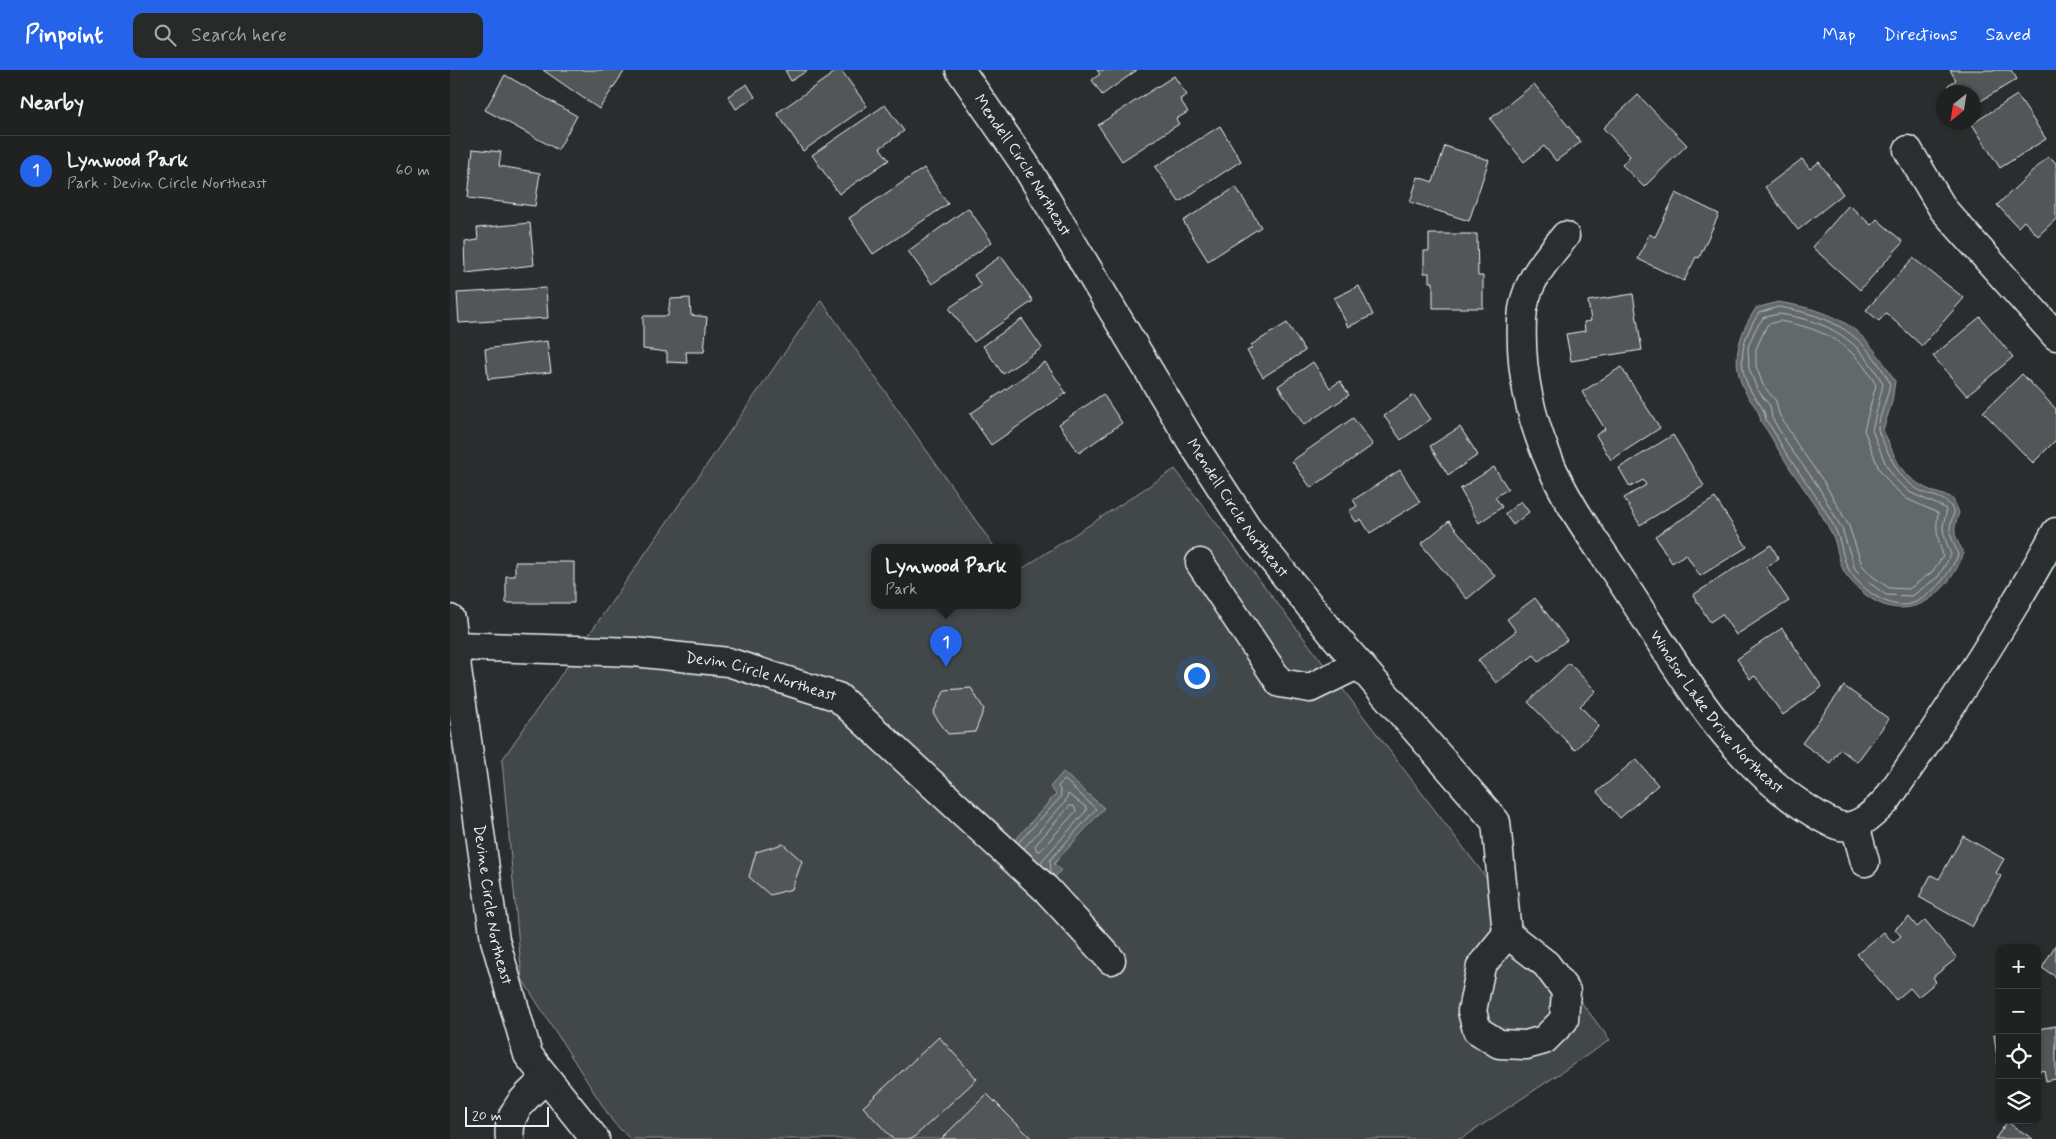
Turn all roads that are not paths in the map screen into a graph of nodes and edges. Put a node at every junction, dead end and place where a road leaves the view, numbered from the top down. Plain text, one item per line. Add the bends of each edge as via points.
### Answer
1 (960, 70) edge
2 (1908, 150) dead end
3 (1564, 236) dead end
4 (2056, 336) edge
5 (2056, 532) edge
6 (1200, 562) dead end
7 (450, 620) edge
8 (455, 646) junction
9 (1359, 664) junction
10 (1855, 825) junction
11 (1865, 862) dead end
12 (1508, 934) dead end
13 (1111, 960) dead end
14 (546, 1079) junction
15 (510, 1139) edge
16 (595, 1139) edge

1 - 9 street, Mendell Circle Northeast via 1026,166 1191,442 1250,532
2 - 4 street via 1942,209
3 - 10 street, Windsor Lake Drive Northeast via 1528,287 1522,319 1526,388 1547,456 1569,501 1682,673 1741,752 1791,798 1817,815 1838,826
5 - 10 street via 2025,589 1918,756 1886,801 1870,817
6 - 9 street via 1280,683 1310,688
7 - 8 street, Devine Circle Northeast
8 - 13 street, Devin Circle Northeast via 634,652 728,662 838,698 1046,889
8 - 14 street, Devine Circle Northeast via 495,940 528,1055
9 - 12 street, Mendell Circle Northeast via 1496,822
10 - 11 street
14 - 15 street via 520,1101 509,1131
14 - 16 street, Devine Circle Northeast

